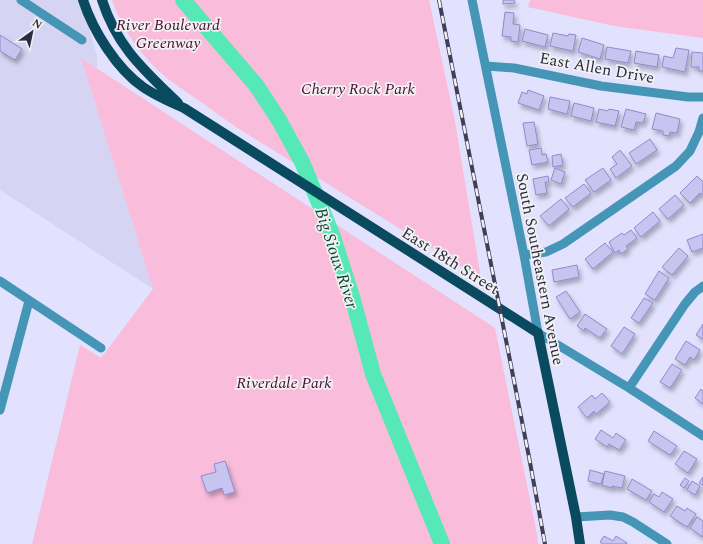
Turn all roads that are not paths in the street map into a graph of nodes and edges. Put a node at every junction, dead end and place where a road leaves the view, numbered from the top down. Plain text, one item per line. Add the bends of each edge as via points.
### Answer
1 (21, 0) edge
2 (84, 0) edge
3 (102, 0) edge
4 (472, 0) edge
5 (82, 40) dead end
6 (486, 66) junction
7 (703, 97) edge
8 (184, 108) junction
9 (703, 118) edge
10 (524, 256) junction
11 (0, 281) edge
12 (703, 286) edge
13 (29, 301) junction
14 (538, 333) junction
15 (101, 348) dead end
16 (629, 388) junction
17 (0, 410) edge
18 (703, 436) edge
19 (576, 517) junction
20 (580, 544) edge
21 (667, 544) edge

1 - 5 street
2 - 8 main road via 104,44 133,79 160,98
3 - 8 main road via 112,26 127,50
4 - 6 street, South Southeastern Avenue
6 - 7 street, East Allen Drive via 514,68 601,86
6 - 10 street, South Southeastern Avenue
8 - 14 main road, East 18th Street
9 - 10 street via 690,151 676,166 563,244 546,252
10 - 14 street, South Southeastern Avenue
11 - 13 street
12 - 16 street via 694,292 685,304
13 - 15 street
13 - 17 street
14 - 16 street, East 18th Street
14 - 19 main road, South Southeastern Avenue
16 - 18 street, East 18th Street
19 - 20 main road, South Southeastern Avenue
19 - 21 street via 623,516

